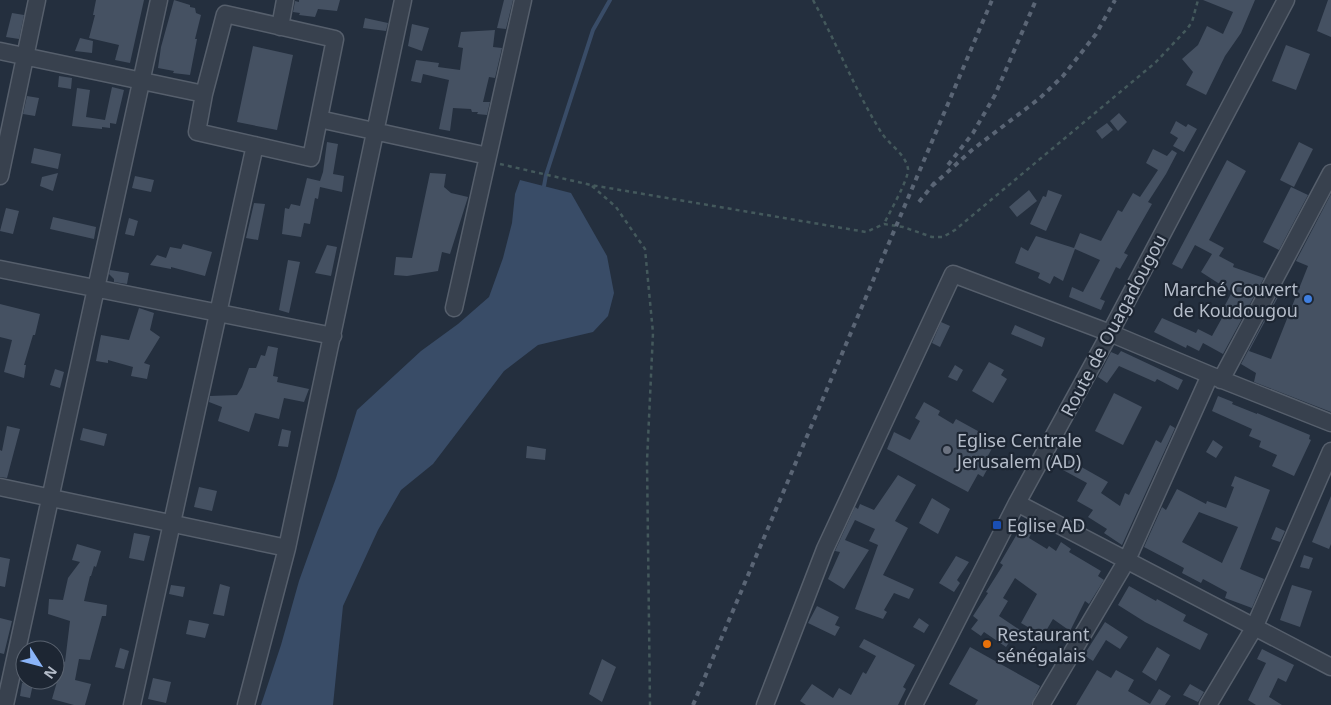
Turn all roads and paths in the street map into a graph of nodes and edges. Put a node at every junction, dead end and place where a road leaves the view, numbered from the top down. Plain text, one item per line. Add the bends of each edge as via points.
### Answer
1 (37, 0) edge
2 (159, 0) edge
3 (285, 0) edge
4 (403, 0) edge
5 (522, 0) edge
6 (813, 0) edge
7 (1198, 0) edge
8 (1286, 0) edge
9 (280, 27) junction
10 (0, 51) edge
11 (25, 56) junction
12 (142, 81) junction
13 (204, 94) junction
14 (319, 119) junction
15 (376, 131) junction
16 (255, 146) junction
17 (488, 156) junction
18 (1331, 173) edge
19 (0, 176) edge
20 (591, 185) junction
21 (884, 224) junction
22 (0, 269) edge
23 (97, 288) junction
24 (454, 308) dead end
25 (218, 313) junction
26 (1110, 333) junction
27 (333, 336) junction
28 (1216, 378) junction
29 (1331, 423) edge
30 (1331, 451) edge
31 (0, 487) edge
32 (51, 498) junction
33 (1017, 503) junction
34 (172, 524) junction
35 (287, 548) junction
36 (1126, 560) junction
37 (1254, 628) junction
38 (1331, 668) edge
39 (5, 705) edge
40 (132, 705) edge
41 (246, 705) edge
42 (650, 705) edge
43 (765, 705) edge
44 (914, 705) edge
45 (1041, 705) edge
46 (1208, 705) edge

1 - 11 street
2 - 12 street
3 - 9 street
4 - 15 street
5 - 17 street
6 - 21 path via 882,134 906,161 906,179
7 - 21 path via 1192,22 1156,62 955,230 943,237 932,237
8 - 26 street, Route de Ouagadougou
9 - 13 street via 225,14
9 - 14 street via 334,40
10 - 11 street
11 - 12 street
11 - 19 street
12 - 13 street
12 - 23 street
13 - 16 street via 197,132
14 - 15 street
14 - 16 street via 311,158
15 - 17 street
15 - 27 street
16 - 25 street
17 - 20 path via 502,165
17 - 24 street
18 - 28 street
20 - 21 path via 866,232
20 - 42 path via 616,207 644,249 653,333 647,461
22 - 23 street
23 - 25 street
23 - 32 street
25 - 27 street
25 - 34 street
26 - 28 street
26 - 33 street, Route de Ouagadougou
26 - 43 street via 953,274 825,549
27 - 35 street
28 - 29 street
28 - 36 street
30 - 37 street
31 - 32 street
32 - 34 street
32 - 39 street
33 - 36 street
33 - 44 street, Route de Ouagadougou
34 - 35 street
34 - 40 street
35 - 41 street
36 - 37 street
36 - 45 street
37 - 38 street
37 - 46 street

